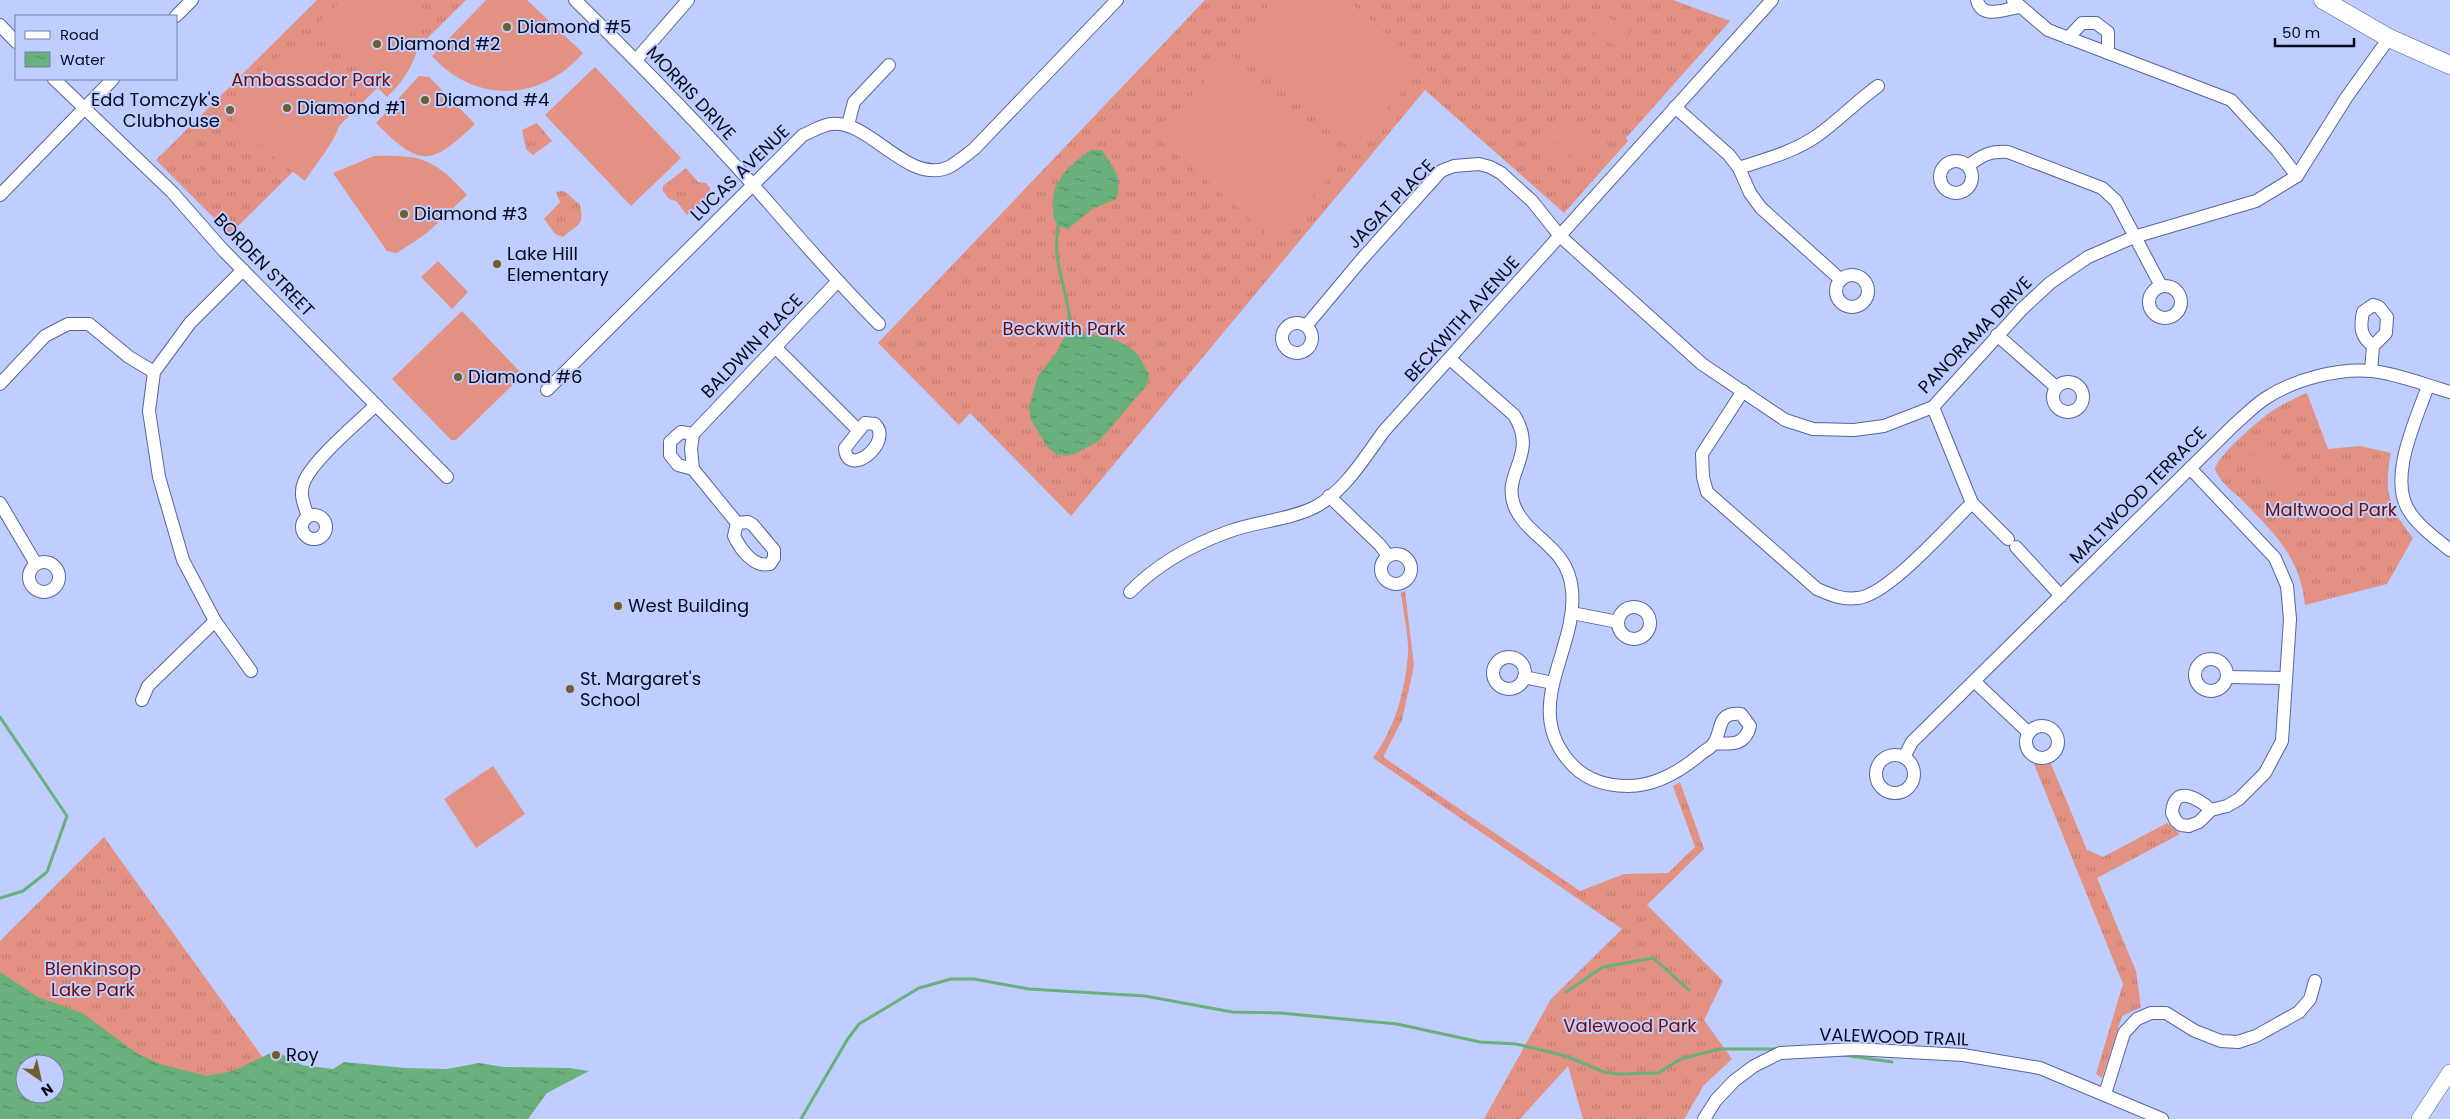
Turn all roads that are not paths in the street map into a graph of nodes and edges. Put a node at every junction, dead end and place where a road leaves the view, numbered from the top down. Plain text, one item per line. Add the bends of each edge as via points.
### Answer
1 (192, 0) edge
2 (575, 0) edge
3 (688, 0) edge
4 (1117, 0) edge
5 (1772, 0) edge
6 (1977, 0) edge
7 (2322, 0) edge
8 (2016, 4) edge
9 (177, 15) edge
10 (0, 25) edge
11 (2068, 38) junction
12 (2388, 38) junction
13 (15, 41) edge
14 (2108, 53) junction
15 (636, 60) junction
16 (889, 65) dead end
17 (2450, 65) edge
18 (55, 80) edge
19 (112, 80) edge
20 (1878, 86) dead end
21 (1675, 107) junction
22 (85, 110) junction
23 (848, 125) junction
24 (1968, 166) dead end
25 (1739, 168) junction
26 (2297, 176) junction
27 (753, 185) junction
28 (0, 196) edge
29 (1560, 236) junction
30 (2134, 237) junction
31 (243, 270) junction
32 (1841, 280) dead end
33 (837, 282) junction
34 (2161, 286) dead end
35 (879, 324) dead end
36 (1306, 326) dead end
37 (1997, 335) junction
38 (2373, 346) dead end
39 (776, 348) junction
40 (1450, 359) junction
41 (2371, 371) junction
42 (154, 372) junction
43 (0, 384) edge
44 (2428, 386) junction
45 (2056, 387) dead end
46 (547, 390) dead end
47 (1743, 391) junction
48 (2450, 392) edge
49 (376, 405) junction
50 (1934, 407) junction
51 (858, 430) dead end
52 (693, 434) junction
53 (2190, 468) junction
54 (693, 469) junction
55 (447, 477) dead end
56 (1329, 496) junction
57 (0, 503) edge
58 (1972, 503) junction
59 (308, 516) dead end
60 (737, 523) dead end
61 (2450, 550) edge
62 (1388, 556) dead end
63 (36, 564) dead end
64 (1130, 592) dead end
65 (2061, 596) junction
66 (1572, 613) junction
67 (215, 621) junction
68 (1618, 622) dead end
69 (251, 671) dead end
70 (1524, 677) dead end
71 (2227, 677) dead end
72 (2285, 678) junction
73 (1974, 682) junction
74 (1553, 683) junction
75 (142, 700) dead end
76 (2029, 733) dead end
77 (1714, 743) dead end
78 (1904, 758) dead end
79 (2212, 810) dead end
80 (2315, 981) dead end
81 (2450, 1072) edge
82 (2105, 1094) junction
83 (1704, 1119) edge
84 (2162, 1119) edge
85 (2419, 1119) edge

1 - 9 street
2 - 15 street, MORRIS DRIVE
3 - 15 street
4 - 23 street via 974,149 948,167 930,170 912,165
5 - 21 street, BECKWITH AVENUE
6 - 8 street via 1984,11 1994,12
7 - 12 main road
8 - 11 street via 2048,30
10 - 13 street
11 - 14 street
11 - 14 street via 2082,23 2096,23 2108,32
12 - 17 main road
12 - 26 street, PANORAMA DRIVE
14 - 26 street via 2230,100
15 - 27 street, MORRIS DRIVE
16 - 23 street via 854,102
18 - 22 street, BORDEN STREET
19 - 22 street
20 - 25 street via 1819,135 1798,147
21 - 25 street via 1729,155
21 - 29 street, BECKWITH AVENUE
22 - 28 street
22 - 31 street, BORDEN STREET via 172,192
23 - 27 street, LUCAS AVENUE via 831,124 803,135
24 - 30 street via 1982,155 1994,151 2008,152 2082,179 2102,188 2116,201
25 - 32 street via 1761,208
26 - 30 street, PANORAMA DRIVE via 2256,201
27 - 33 street, MORRIS DRIVE
27 - 46 street, LUCAS AVENUE
29 - 36 street, JAGAT PLACE via 1532,202 1501,173 1479,164 1454,166 1441,171 1431,181
29 - 40 street, BECKWITH AVENUE
29 - 47 street, PANORAMA DRIVE via 1702,364
30 - 34 street
30 - 37 street, PANORAMA DRIVE via 2088,257 2050,283
31 - 42 street via 190,323
31 - 49 street, BORDEN STREET
33 - 35 street, MORRIS DRIVE
33 - 39 street, BALDWIN PLACE
37 - 45 street
37 - 50 street, PANORAMA DRIVE
38 - 41 street
39 - 51 street
39 - 52 street, BALDWIN PLACE
40 - 56 street, BECKWITH AVENUE
40 - 66 street via 1518,422 1524,446 1512,484 1514,504 1521,518 1555,549 1564,562 1572,586
41 - 44 street, MALTWOOD TERRACE
41 - 53 street, MALTWOOD TERRACE via 2331,373 2299,382 2267,398
42 - 43 street via 129,357 89,324 68,324 45,336
42 - 67 street via 149,411 159,477 183,560
44 - 48 street, MALTWOOD TERRACE
44 - 61 street via 2404,458 2400,485 2409,512 2428,534
47 - 50 street, PANORAMA DRIVE via 1785,420 1813,429 1854,430 1884,426
47 - 58 street via 1702,454 1707,492 1817,589 1836,598 1859,598 1887,586
49 - 55 street, BORDEN STREET
49 - 59 street via 311,469 302,494
50 - 58 street
52 - 54 street
52 - 54 street, BALDWIN PLACE via 681,432 670,442 670,455 678,465
53 - 65 street, MALTWOOD TERRACE
53 - 72 street via 2275,558 2287,586 2290,618
54 - 60 street, BALDWIN PLACE
56 - 62 street
56 - 64 street, BECKWITH AVENUE via 1316,506 1298,513 1230,531 1186,551 1160,566
57 - 63 street
58 - 65 street
65 - 73 street, MALTWOOD TERRACE
66 - 68 street
66 - 74 street
67 - 69 street
67 - 75 street via 148,686
70 - 74 street
71 - 72 street
72 - 79 street via 2282,741 2265,773 2238,799
73 - 76 street
73 - 78 street, MALTWOOD TERRACE via 1912,742
74 - 77 street via 1549,712 1555,741 1570,764 1592,780 1629,786 1650,784 1676,772
80 - 82 street via 2310,999 2299,1012 2256,1036 2238,1042 2221,1041 2195,1031 2166,1013 2151,1013 2136,1019 2124,1033
81 - 85 street
82 - 83 street, VALEWOOD TRAIL via 2040,1068 1963,1055 1854,1049 1780,1053 1734,1081
82 - 84 street, VALEWOOD TRAIL

